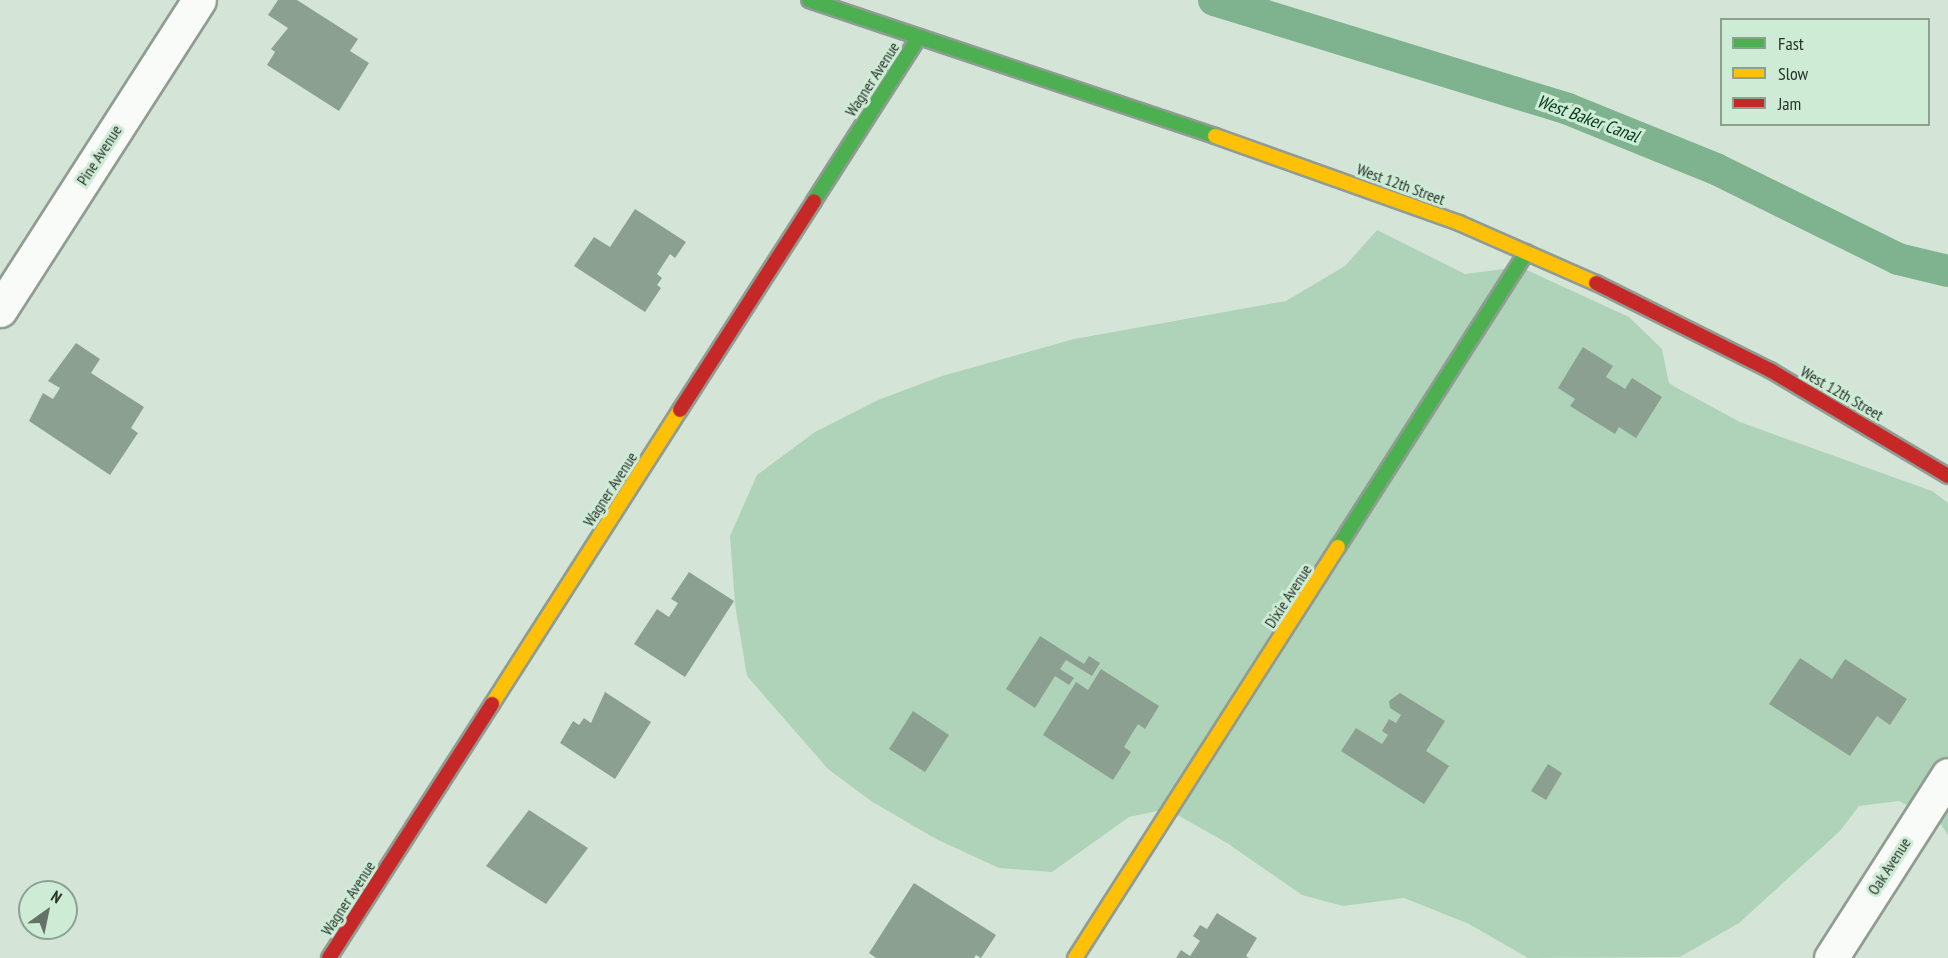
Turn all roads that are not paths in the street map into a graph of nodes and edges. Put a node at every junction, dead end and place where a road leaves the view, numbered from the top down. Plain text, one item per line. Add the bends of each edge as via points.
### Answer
1 (199, 0) edge
2 (809, 0) edge
3 (919, 37) junction
4 (1527, 252) junction
5 (0, 310) edge
6 (1948, 476) edge
7 (1948, 775) edge
8 (329, 958) edge
9 (1076, 958) edge
10 (1831, 958) edge

1 - 5 street, Pine Avenue
2 - 3 street, West 12th Street
3 - 4 street, West 12th Street via 1265,153 1460,223
3 - 8 street, Wagner Avenue
4 - 6 street, West 12th Street via 1637,301 1770,370
4 - 9 street, Dixie Avenue
7 - 10 street, Oak Avenue

